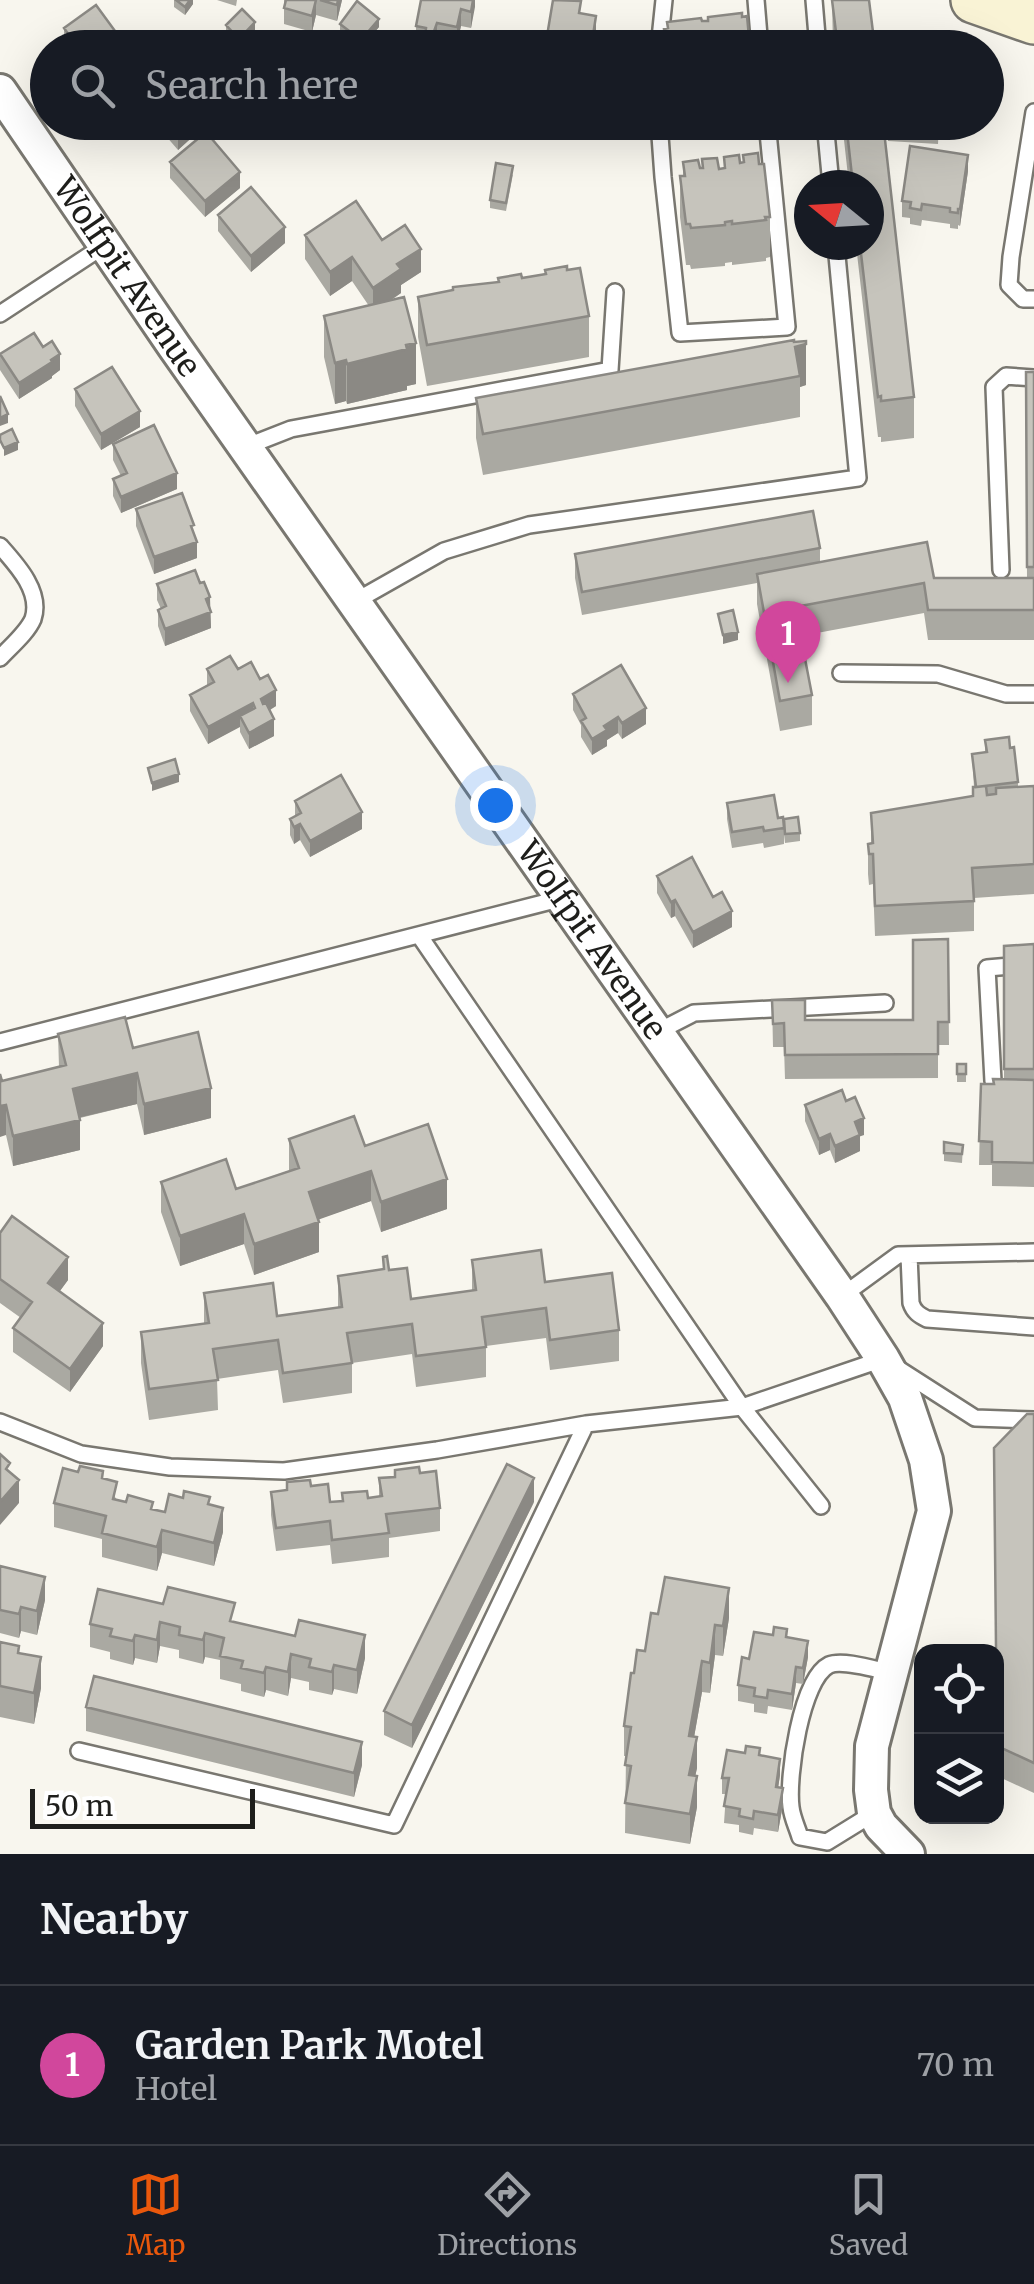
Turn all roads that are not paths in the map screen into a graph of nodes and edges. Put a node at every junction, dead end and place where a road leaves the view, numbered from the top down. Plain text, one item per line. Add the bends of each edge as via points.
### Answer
1 (664, 0) edge
2 (756, 0) edge
3 (814, 0) edge
4 (974, 0) edge
5 (1034, 20) edge
6 (661, 30) edge
7 (758, 30) edge
8 (816, 30) edge
9 (0, 91) edge
10 (1034, 112) edge
11 (30, 135) edge
12 (34, 140) edge
13 (660, 140) edge
14 (769, 140) edge
15 (827, 140) edge
16 (830, 170) edge
17 (1015, 229) junction
18 (1034, 232) edge
19 (105, 244) junction
20 (837, 260) edge
21 (614, 292) dead end
22 (1034, 300) edge
23 (0, 314) edge
24 (1034, 378) edge
25 (245, 447) junction
26 (0, 546) edge
27 (1002, 570) dead end
28 (354, 602) junction
29 (0, 658) edge
30 (840, 673) dead end
31 (1034, 694) edge
32 (562, 898) junction
33 (420, 935) junction
34 (1034, 964) edge
35 (886, 1003) dead end
36 (657, 1032) junction
37 (0, 1042) edge
38 (993, 1081) edge
39 (1034, 1252) edge
40 (908, 1255) junction
41 (842, 1296) junction
42 (1034, 1328) edge
43 (883, 1359) junction
44 (742, 1407) junction
45 (1034, 1420) edge
46 (0, 1422) edge
47 (586, 1424) junction
48 (821, 1506) dead end
49 (892, 1673) junction
50 (80, 1751) dead end
51 (874, 1813) junction
52 (908, 1854) edge

1 - 6 lane
2 - 7 lane
3 - 8 lane
4 - 5 street
9 - 11 street, Wolfpit Avenue
10 - 17 lane
12 - 19 street, Wolfpit Avenue
13 - 14 lane via 680,333 787,327
15 - 16 lane
17 - 18 lane
17 - 22 lane via 1009,286
19 - 23 lane
19 - 25 street, Wolfpit Avenue
20 - 28 lane via 858,478 530,525 444,551
21 - 25 lane via 610,370 291,429
24 - 27 lane via 1006,376 994,387
25 - 28 street, Wolfpit Avenue
26 - 29 lane via 35,597 32,620
28 - 32 street, Wolfpit Avenue
30 - 31 lane via 938,674 1006,694
32 - 33 lane
32 - 36 street, Wolfpit Avenue
33 - 37 lane
33 - 44 lane
34 - 38 lane via 987,968
35 - 36 lane via 694,1013
36 - 41 street, Wolfpit Avenue
39 - 40 lane
40 - 41 lane via 898,1255
40 - 42 lane via 910,1304 920,1316
41 - 43 street, Wolfpit Avenue
43 - 44 lane
43 - 45 lane via 975,1418
43 - 49 street, Wolfpit Avenue via 926,1460 934,1511
44 - 47 lane
44 - 48 lane
46 - 47 lane via 81,1454 170,1468 284,1470
47 - 50 lane via 394,1824
49 - 51 street, Wolfpit Avenue via 872,1746
49 - 51 lane via 834,1663 824,1668 807,1696 796,1741 790,1790 800,1837 826,1842
51 - 52 street

